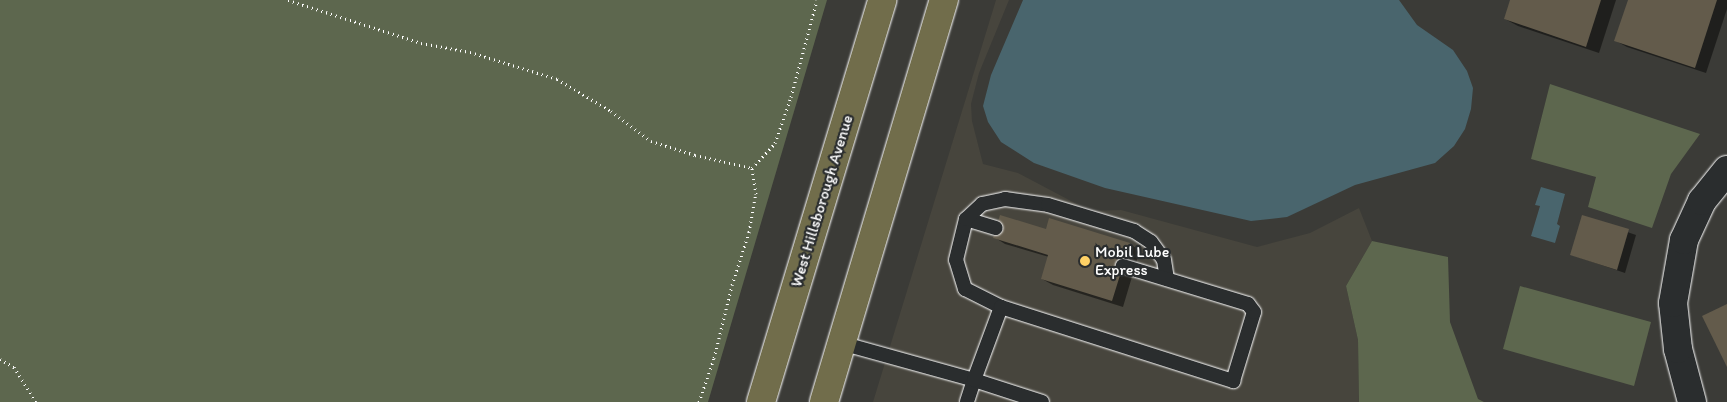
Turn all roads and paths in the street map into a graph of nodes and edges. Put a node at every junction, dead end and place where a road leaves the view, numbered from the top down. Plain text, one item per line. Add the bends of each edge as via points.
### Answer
1 (288, 0) edge
2 (817, 0) edge
3 (882, 0) edge
4 (944, 0) edge
5 (752, 168) junction
6 (1727, 170) edge
7 (966, 219) junction
8 (996, 228) dead end
9 (1123, 266) dead end
10 (1166, 280) junction
11 (1000, 307) junction
12 (841, 343) junction
13 (0, 359) edge
14 (974, 380) junction
15 (36, 402) edge
16 (699, 402) edge
17 (761, 402) edge
18 (824, 402) edge
19 (967, 402) edge
20 (1042, 402) edge
21 (1692, 402) edge

1 - 5 path via 421,42 470,52 557,79 611,111 651,141
2 - 5 path via 775,143
3 - 17 main road, West Hillsborough Avenue
4 - 12 main road
5 - 16 path via 756,194 749,232
6 - 21 street via 1702,201 1684,240 1673,303 1678,349
7 - 8 lane
7 - 10 lane via 982,204 1005,200 1027,201 1067,210 1134,231 1151,242 1164,260
7 - 11 lane via 956,260 965,289
9 - 10 lane
10 - 11 lane via 1248,304 1254,312 1233,381
11 - 14 lane
12 - 14 lane
12 - 18 main road
13 - 15 path via 14,367
14 - 19 lane
14 - 20 lane

